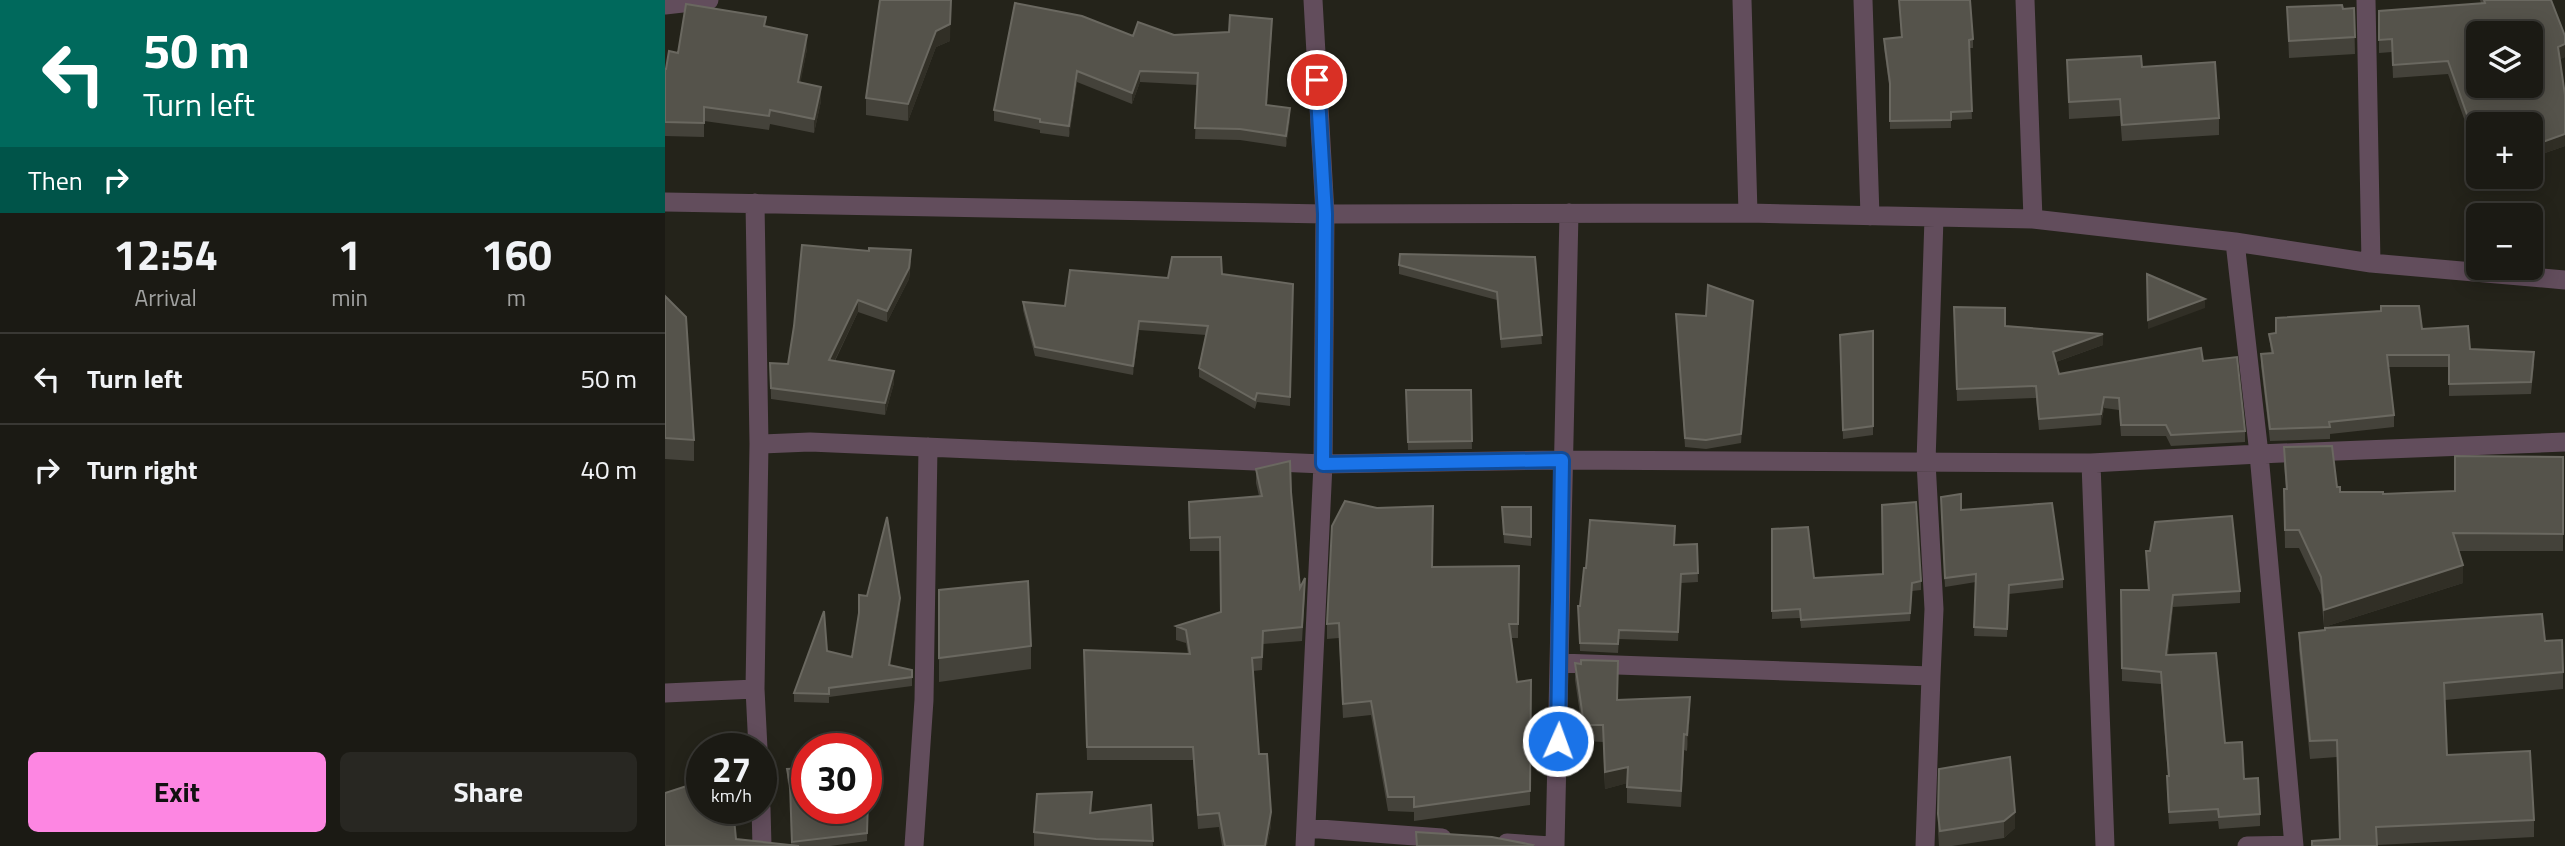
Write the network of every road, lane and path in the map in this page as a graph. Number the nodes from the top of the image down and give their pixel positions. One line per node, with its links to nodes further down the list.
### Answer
1 (709, 0): 7 (street)
2 (1313, 0): 12 (street)
3 (1742, 0): 11 (street)
4 (1863, 0): 13 (street)
5 (2025, 0): 15 (street)
6 (2366, 0): 17 (street)
7 (665, 5)
8 (665, 202): 9 (street)
9 (755, 203): 12 (street); 20 (street)
10 (1569, 213): 11 (street); 12 (street); 23 (street)
11 (1748, 213): 13 (street)
12 (1325, 214): 26 (street)
13 (1870, 216): 14 (street)
14 (1934, 218): 15 (street); 24 (street)
15 (2033, 219): 16 (street)
16 (2235, 242): 17 (street); 22 (street)
17 (2371, 263): 18 (street)
18 (2565, 280)
19 (2565, 442): 22 (street)
20 (758, 444): 21 (street); 29 (street)
21 (928, 447): 26 (street); 38 (street)
22 (2259, 454): 25 (street); 36 (street)
23 (1562, 460): 24 (street); 26 (street); 27 (street)
24 (1926, 462): 25 (street); 28 (street)
25 (2091, 463): 41 (street)
26 (1323, 464): 33 (street)
27 (1560, 663): 28 (street); 39 (street)
28 (1931, 676): 40 (street)
29 (755, 689): 30 (street); 31 (street)
30 (665, 693)
31 (757, 733)
32 (761, 824): 37 (street)
33 (1306, 837): 34 (street)
34 (1456, 839)
35 (1483, 841): 39 (street)
36 (2294, 845): 42 (street)
37 (762, 846)
38 (914, 846)
39 (1553, 846)
40 (1925, 846)
41 (2105, 846)
42 (2247, 846)

